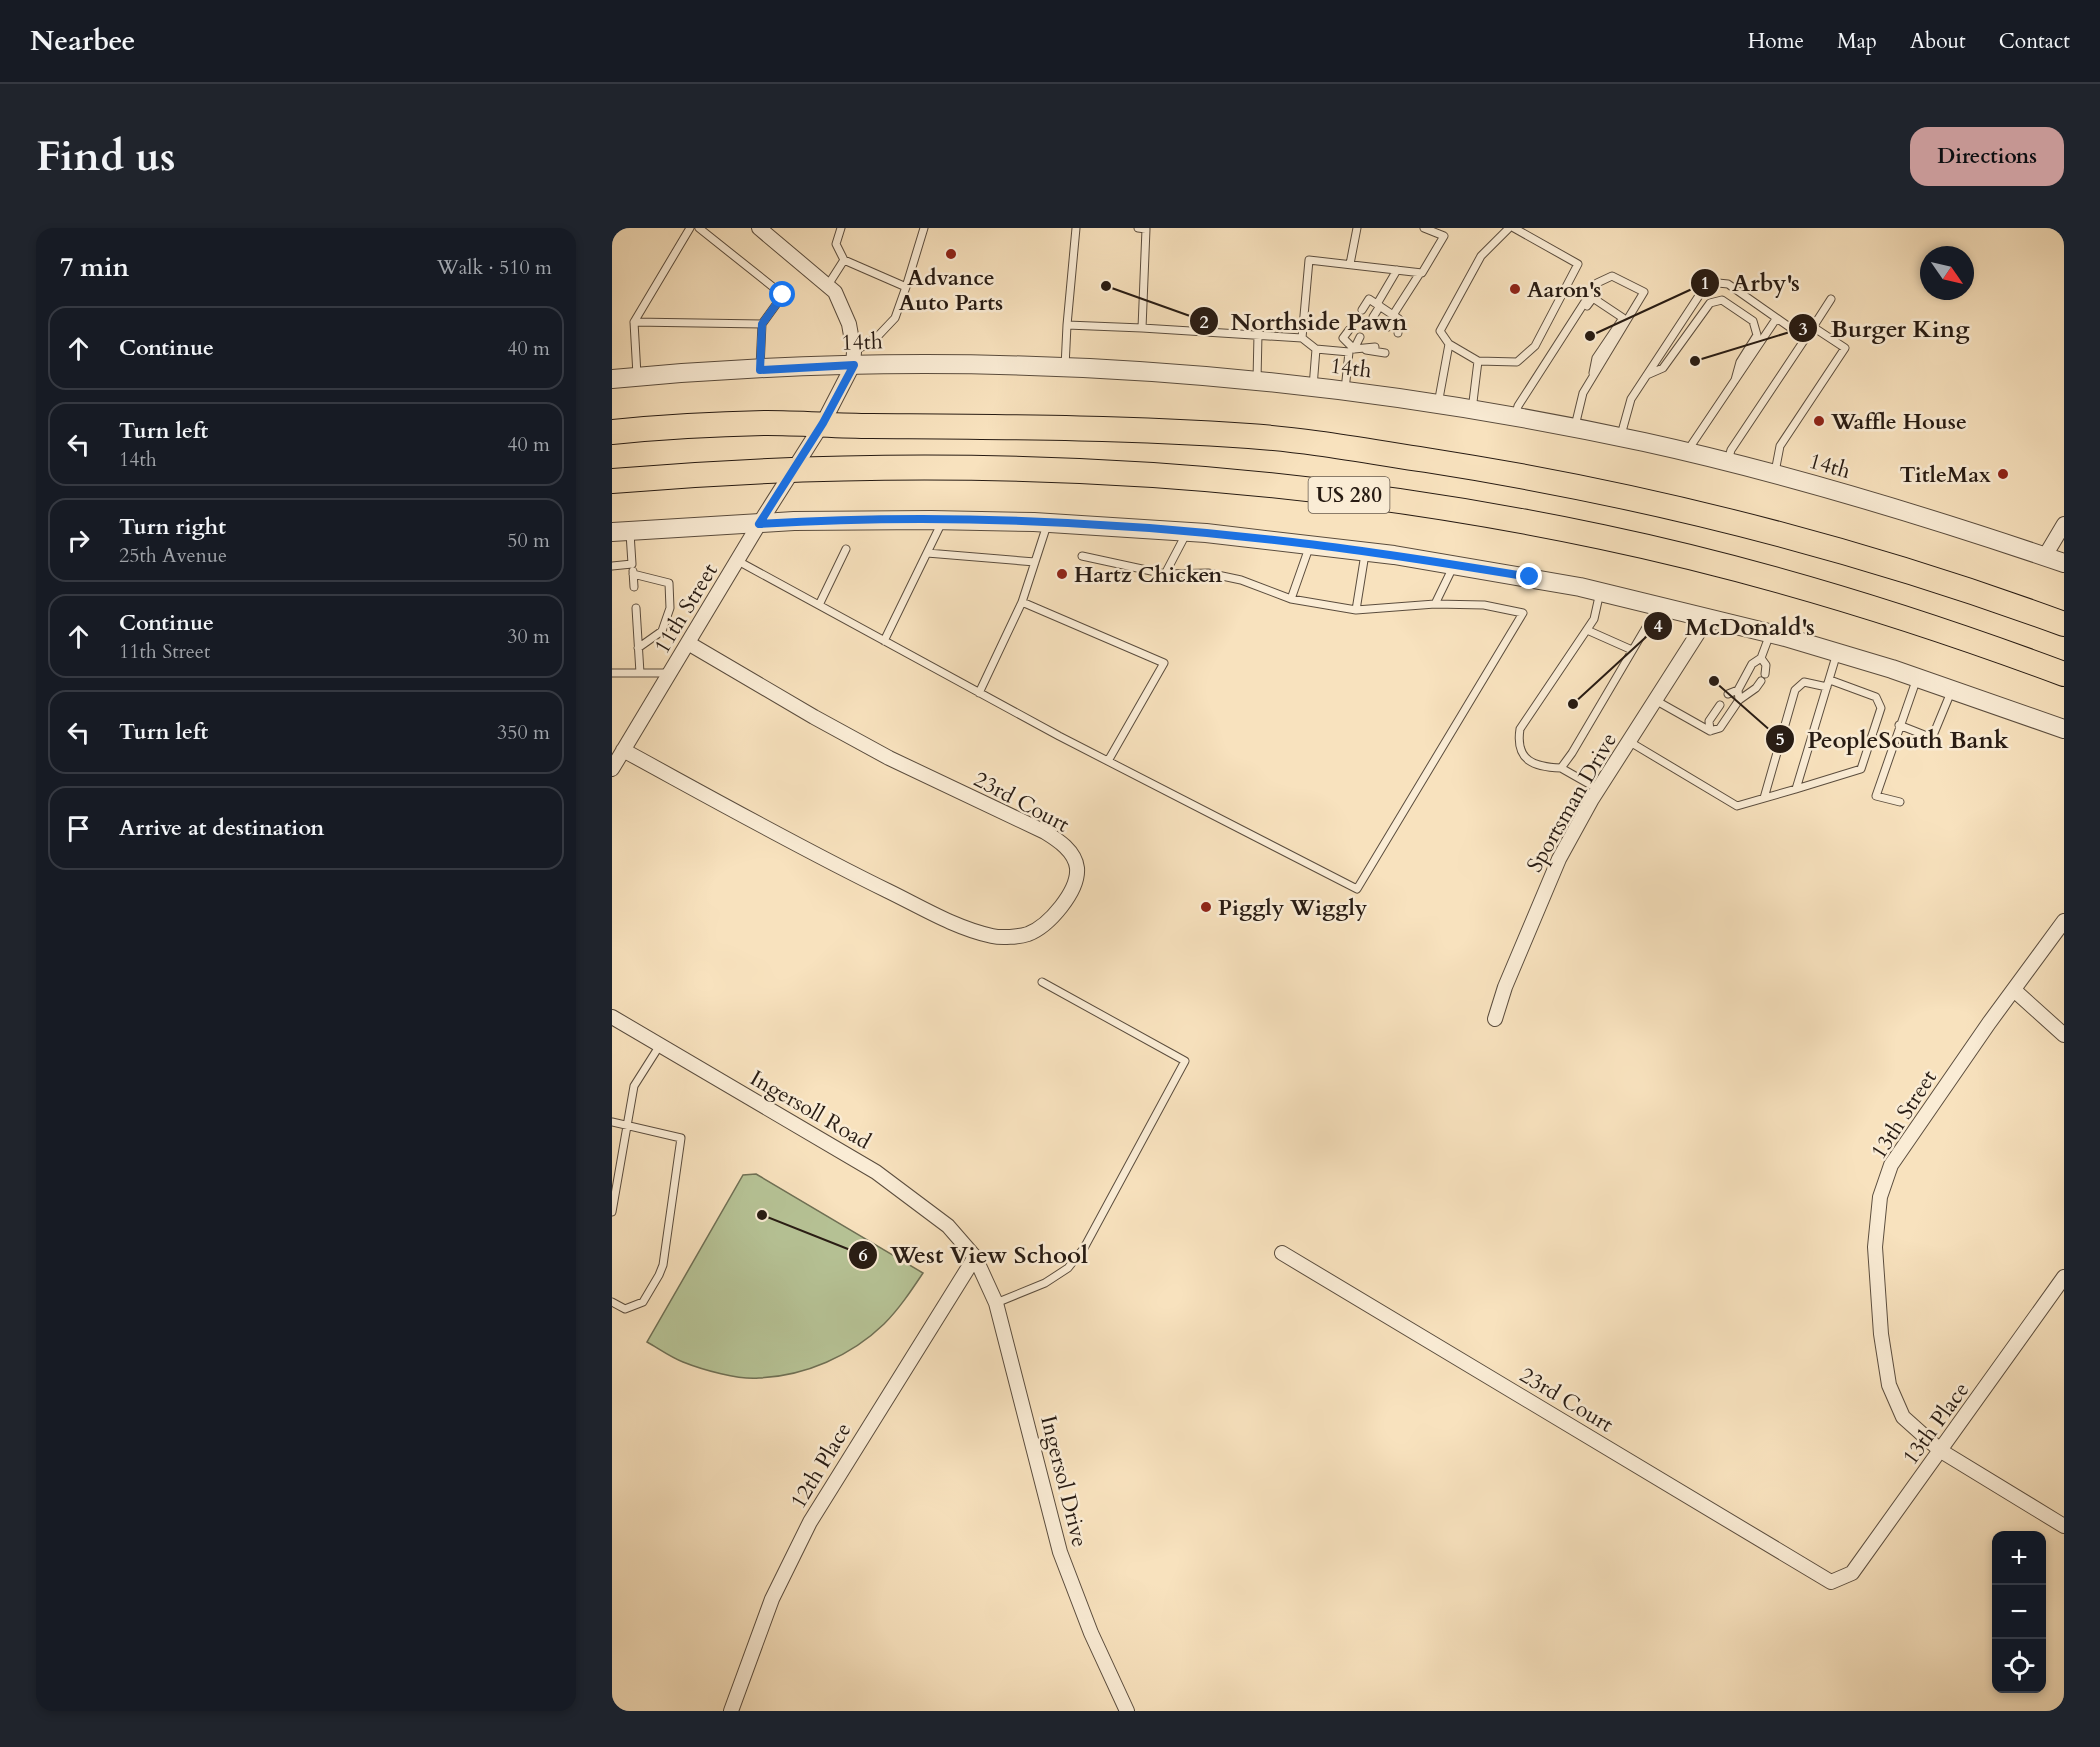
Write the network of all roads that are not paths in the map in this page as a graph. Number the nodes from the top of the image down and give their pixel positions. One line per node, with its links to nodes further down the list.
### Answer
1 (690, 228): 25 (lane)
2 (699, 228): 26 (lane)
3 (759, 228): 17 (street)
4 (841, 228): 13 (lane)
5 (924, 228): 18 (lane)
6 (1076, 228): 27 (lane)
7 (1138, 228): 30 (lane)
8 (1357, 228): 14 (lane)
9 (1425, 228): 12 (lane)
10 (1449, 228): 12 (lane)
11 (1511, 228): 37 (lane); 44 (lane)
12 (1444, 236): 16 (lane)
13 (844, 260): 17 (lane); 18 (lane)
14 (1350, 264): 15 (lane); 35 (lane)
15 (1397, 270): 16 (lane); 20 (lane)
16 (1420, 273): 22 (lane)
17 (828, 285): 43 (street)
18 (906, 287): 43 (lane)
19 (1831, 299): 29 (lane)
20 (1378, 305): 21 (lane); 22 (lane); 23 (lane)
21 (1362, 310)
22 (1394, 315): 28 (lane); 32 (lane)
23 (1373, 317)
24 (1776, 319): 36 (lane); 47 (lane); 51 (lane)
25 (634, 322): 26 (lane); 48 (lane)
26 (762, 324): 46 (lane)
27 (1067, 325): 30 (lane); 45 (lane)
28 (1388, 327)
29 (1813, 327): 36 (lane); 65 (lane)
30 (1142, 328): 33 (lane)
31 (1349, 330): 40 (lane)
32 (1398, 333)
33 (1258, 334): 35 (lane); 52 (lane)
34 (1360, 337): 40 (lane)
35 (1302, 338): 39 (lane)
36 (1805, 338): 63 (lane)
37 (1449, 344): 44 (lane); 55 (lane)
38 (1375, 347): 40 (lane)
39 (1316, 349): 40 (lane); 53 (lane)
40 (1352, 350): 41 (lane); 54 (lane)
41 (1384, 353)
42 (1551, 355): 49 (lane); 49 (lane); 57 (lane)
43 (854, 358): 45 (street, 14th); 46 (street, 14th); 58 (street, 11th Street)
44 (1478, 361): 56 (lane)
45 (1065, 367): 52 (street, 14th)
46 (760, 370): 48 (street, 14th)
47 (1647, 375): 51 (lane); 61 (lane)
48 (637, 377): 50 (street, 14th)
49 (1592, 378): 59 (lane)
50 (612, 379)
51 (1735, 380): 62 (lane)
52 (1257, 381): 53 (street, 14th)
53 (1313, 387): 54 (street, 14th)
54 (1345, 390): 55 (street, 14th)
55 (1438, 404): 56 (street, 14th)
56 (1472, 410): 57 (street, 14th)
57 (1515, 417): 59 (street, 14th)
58 (823, 423): 60 (highway, US 280); 64 (street, 11th Street); 97 (highway, US 280)
59 (1574, 428): 61 (street, 14th)
60 (612, 432)
61 (1620, 438): 62 (street, 14th)
62 (1686, 452): 63 (street, 14th)
63 (1727, 463): 65 (street, 14th)
64 (795, 470): 66 (highway, US 280); 69 (street, 11th Street); 110 (highway, US 280)
65 (1774, 475): 78 (street, 14th)
66 (612, 481)
67 (943, 520): 68 (street); 69 (street); 76 (lane)
68 (1048, 522): 72 (street); 80 (lane)
69 (759, 524): 71 (street); 79 (street, 11th Street)
70 (2064, 524): 78 (street)
71 (621, 531): 82 (lane)
72 (1188, 531): 73 (street); 86 (lane)
73 (1310, 544): 75 (street); 89 (lane)
74 (846, 549): 92 (lane)
75 (1366, 552): 83 (street); 95 (lane)
76 (927, 553): 80 (lane); 100 (lane)
77 (1082, 556): 86 (lane)
78 (2045, 556): 81 (street, 14th)
79 (738, 561): 92 (lane); 101 (street, 11th Street)
80 (1035, 562): 90 (lane)
81 (2064, 563)
82 (632, 564): 84 (lane); 85 (lane)
83 (1454, 565): 88 (street); 91 (lane)
84 (612, 566)
85 (633, 574): 87 (lane); 102 (lane)
86 (1165, 574): 89 (lane)
87 (634, 587)
88 (1600, 592): 93 (street); 98 (lane)
89 (1291, 599): 95 (lane)
90 (1022, 602): 116 (lane); 126 (lane)
91 (1436, 604): 95 (lane); 126 (lane)
92 (819, 605): 100 (lane)
93 (1658, 606): 96 (street); 103 (lane)
94 (636, 608): 102 (lane)
95 (1356, 610)
96 (1707, 619): 99 (street); 118 (street, Sportsman Drive)
97 (2064, 624)
98 (1587, 630): 103 (lane); 127 (lane)
99 (1770, 634): 104 (street); 105 (lane)
100 (884, 641): 116 (lane)
101 (688, 643): 108 (street, 11th Street); 125 (street, 23rd Court)
102 (638, 648): 107 (lane)
103 (1632, 650): 127 (lane)
104 (1837, 653): 111 (street); 113 (lane)
105 (1761, 658): 109 (lane); 114 (lane)
106 (612, 673): 107 (lane)
107 (640, 673): 108 (lane)
108 (671, 673): 125 (street, 11th Street)
109 (1765, 674)
110 (2064, 674)
111 (1917, 678): 115 (street); 121 (lane)
112 (1761, 681): 119 (lane)
113 (1828, 684): 130 (lane); 130 (lane); 131 (lane)
114 (1738, 690): 117 (lane); 119 (lane)
115 (1952, 690): 121 (lane); 122 (street)
116 (979, 693): 126 (lane)
117 (1728, 694)
118 (1655, 700): 123 (lane); 124 (street, Sportsman Drive)
119 (1739, 700): 123 (lane)
120 (1720, 705): 123 (lane)
121 (1899, 725): 132 (lane)
122 (2064, 729)
123 (1710, 731)
124 (1630, 742): 129 (street, Sportsman Drive); 131 (lane)
125 (623, 750): 128 (street, 11th Street)
126 (1108, 761)
127 (1561, 768): 129 (lane)
128 (612, 769)
129 (1598, 789): 137 (street, Sportsman Drive)
130 (1797, 789): 131 (lane)
131 (1764, 798)
132 (1900, 802)
133 (2064, 921): 135 (street, 13th Street)
134 (1042, 982): 147 (lane)
135 (2014, 990): 138 (street); 148 (street, 13th Street)
136 (612, 1017): 139 (street, Ingersoll Road)
137 (1495, 1019)
138 (2064, 1035)
139 (660, 1045): 141 (lane); 144 (street, Ingersoll Road)
140 (612, 1122): 141 (lane)
141 (628, 1125): 142 (lane); 146 (lane)
142 (612, 1212)
143 (1282, 1253): 150 (street, 23rd Court)
144 (975, 1257): 147 (street, Ingersol Drive); 151 (street, 12th Place)
145 (2064, 1277): 148 (street, 13th Place)
146 (612, 1302)
147 (996, 1303): 152 (street, Ingersol Drive)
148 (1941, 1451): 149 (street, 13th Street); 150 (street, 13th Place)
149 (2064, 1526)
150 (1831, 1582)
151 (731, 1711)
152 (1127, 1711)

